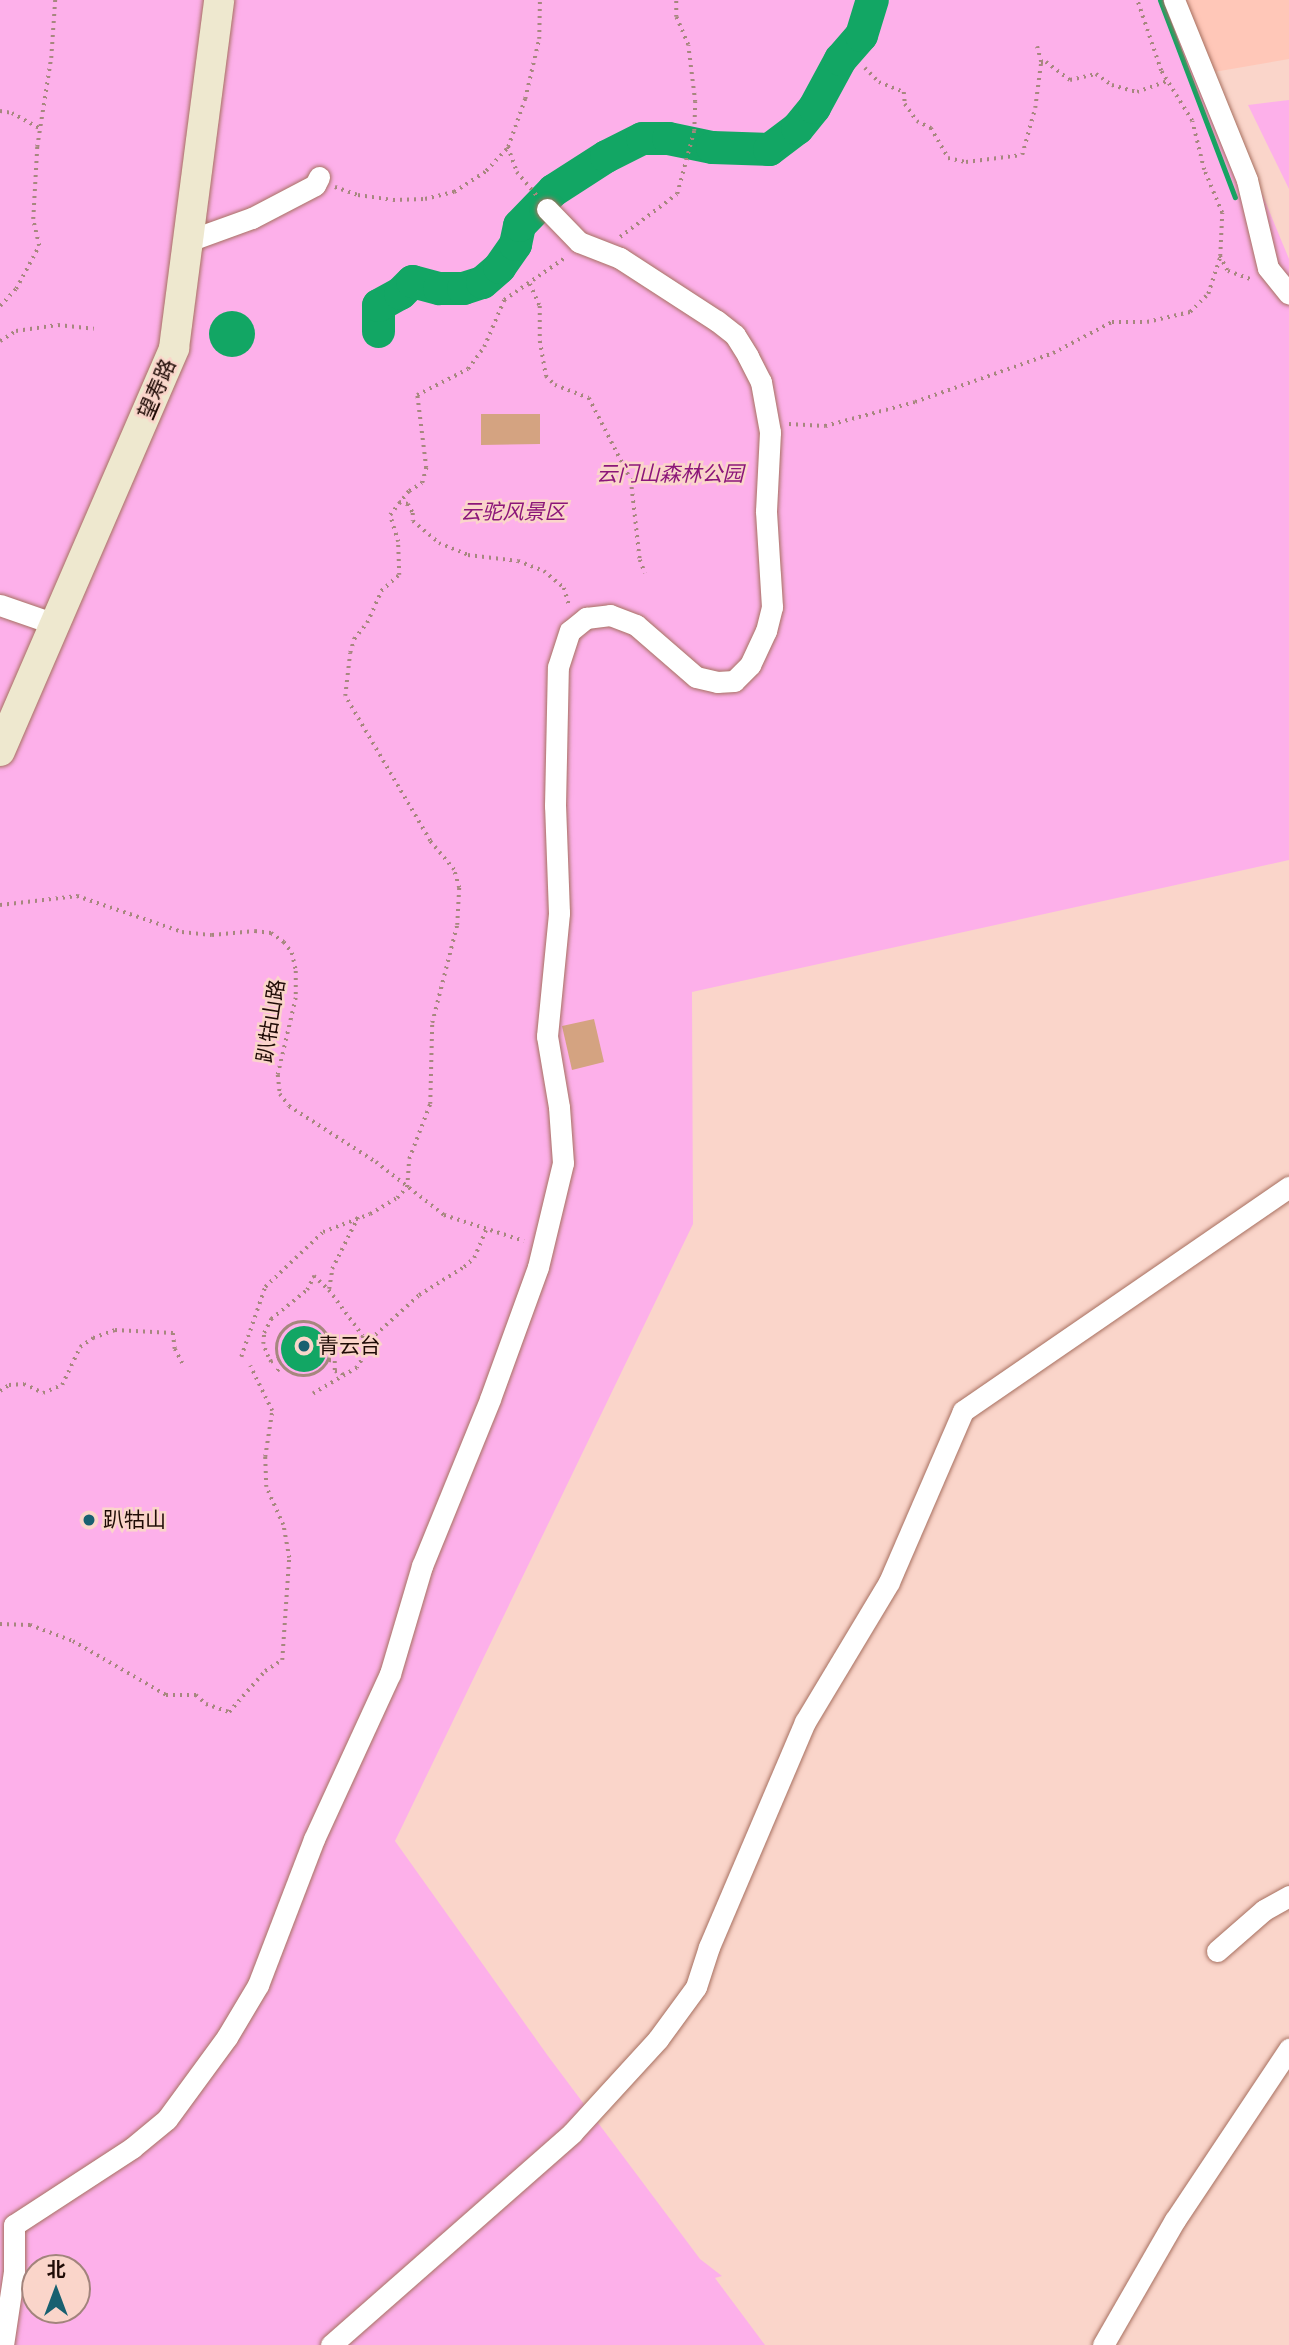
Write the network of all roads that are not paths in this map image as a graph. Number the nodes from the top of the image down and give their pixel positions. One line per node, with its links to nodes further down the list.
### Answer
1 (219, 0): 5 (street, 望寿路)
2 (1174, 0): 6 (street)
3 (319, 177): 5 (street)
4 (547, 209): 14 (street)
5 (188, 242): 8 (street, 望寿路)
6 (1283, 287)
7 (0, 605): 8 (street)
8 (55, 624): 9 (street, 望寿路)
9 (0, 751)
10 (1289, 1187): 15 (street)
11 (1289, 1896): 12 (street)
12 (1217, 1951)
13 (1289, 2049): 16 (street)
14 (3, 2345)
15 (331, 2345)
16 (1103, 2345)

